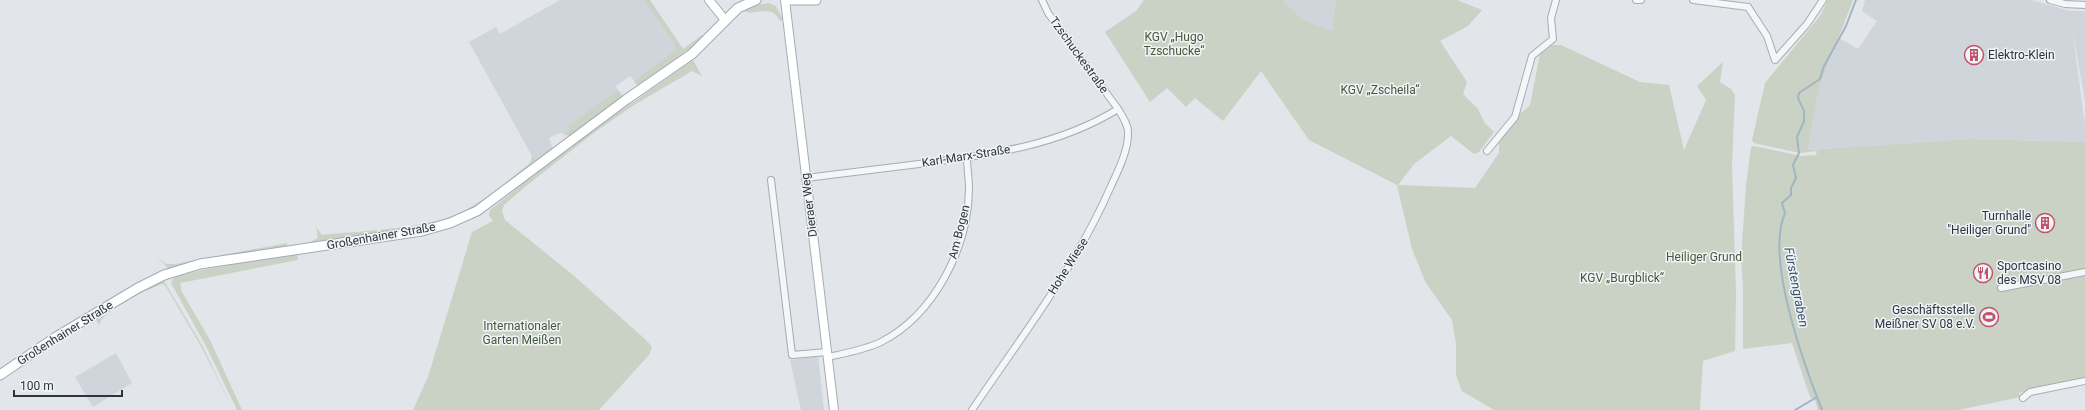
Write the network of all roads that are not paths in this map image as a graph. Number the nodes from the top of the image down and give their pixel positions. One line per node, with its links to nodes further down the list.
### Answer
1 (709, 0): 15 (main road)
2 (756, 0): 15 (main road, Großenhainer Straße)
3 (786, 0): 4 (main road); 19 (main road, Dieraer Weg)
4 (816, 0)
5 (1042, 0): 16 (street, Tzschuckestraße)
6 (1556, 0): 17 (street)
7 (1636, 0): 8 (street)
8 (1642, 0)
9 (1692, 0): 14 (street)
10 (1750, 0): 14 (street)
11 (1823, 0): 14 (street)
12 (2050, 0): 13 (street)
13 (2085, 5)
14 (1748, 7)
15 (725, 20): 24 (main road, Großenhainer Straße)
16 (1118, 109): 18 (street, Karl-Marx-Straße); 28 (street, Hohe Wiese)
17 (1487, 151)
18 (967, 158): 19 (street, Karl-Marx-Straße); 23 (street, Am Bogen)
19 (806, 178): 23 (main road, Dieraer Weg)
20 (771, 180): 23 (street, Am Bogen)
21 (2085, 272): 22 (street)
22 (2001, 288)
23 (828, 354): 27 (main road, Dieraer Weg)
24 (0, 375)
25 (2085, 381): 26 (street)
26 (2024, 398)
27 (834, 410)
28 (972, 410)

